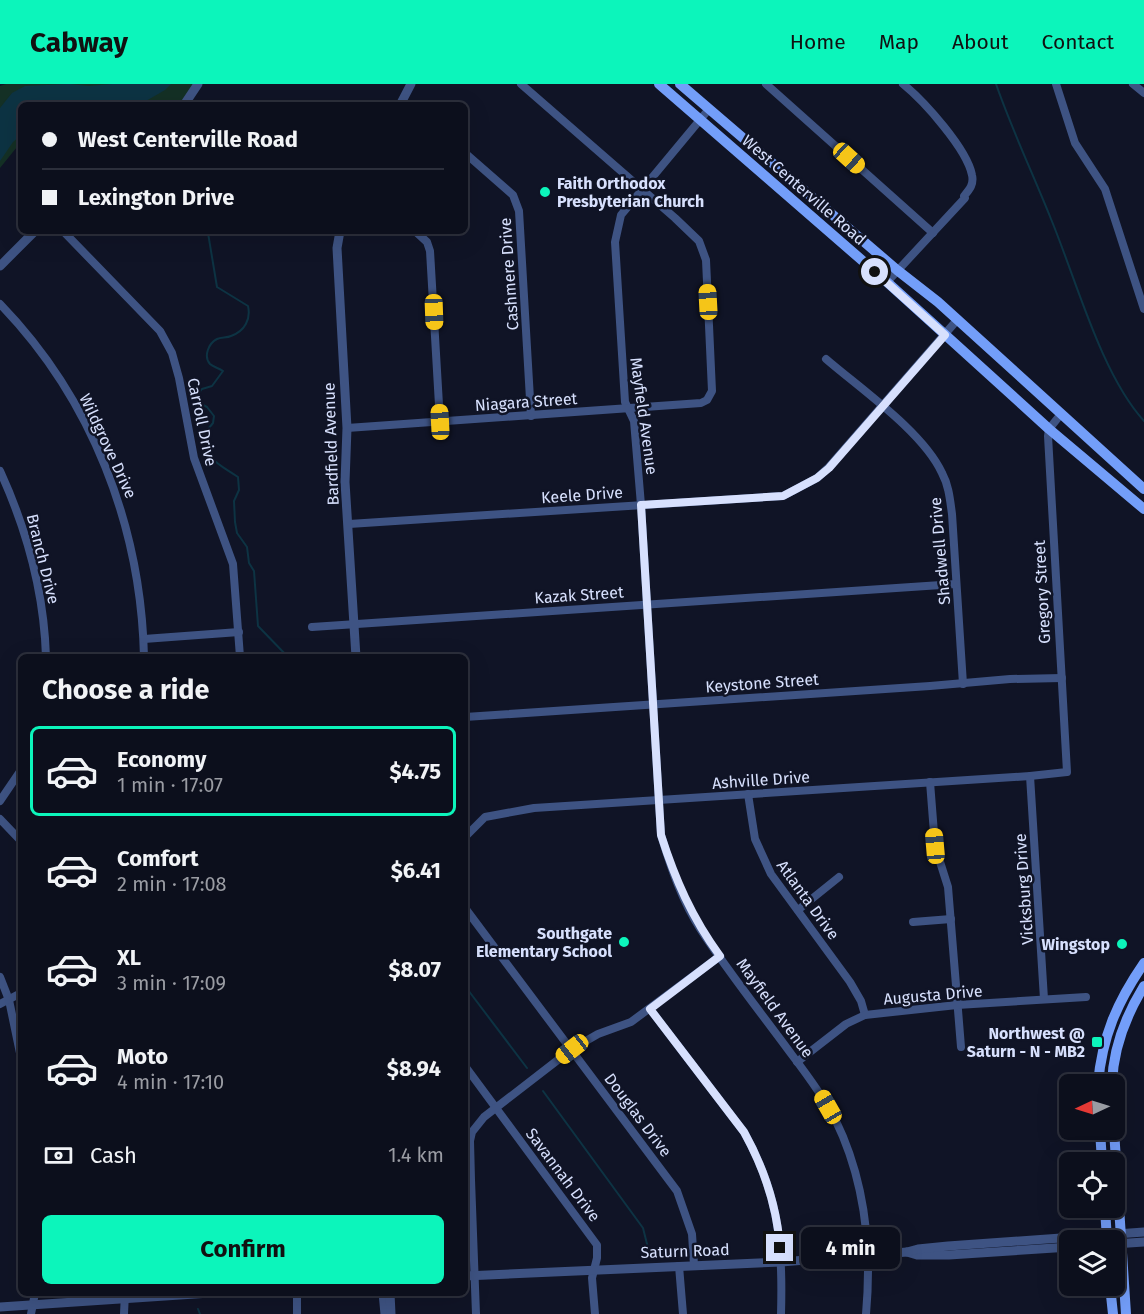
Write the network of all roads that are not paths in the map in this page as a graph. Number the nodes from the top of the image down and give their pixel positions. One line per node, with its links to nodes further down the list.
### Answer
1 (198, 84): 11 (street)
2 (411, 84): 12 (street)
3 (521, 84): 16 (street)
4 (659, 84): 14 (main road, West Centerville Road)
5 (680, 84): 13 (main road, West Centerville Road)
6 (766, 84): 17 (street)
7 (903, 84): 17 (street)
8 (1056, 84): 25 (street)
9 (1133, 84): 10 (street)
10 (1144, 93)
11 (186, 102)
12 (402, 102)
13 (709, 109): 14 (street, Mayfield Avenue); 23 (main road, West Centerville Road)
14 (700, 120): 16 (street, Mayfield Avenue); 24 (main road, West Centerville Road)
15 (468, 156): 34 (street, Cashmere Drive)
16 (642, 190): 32 (street, Mayfield Avenue); 32 (street, Niagara Street)
17 (933, 233): 23 (street)
18 (32, 234): 22 (street)
19 (66, 234): 49 (street, Carroll Drive)
20 (339, 234): 36 (street, Bardfield Avenue)
21 (418, 234): 35 (street)
22 (0, 266)
23 (897, 270): 24 (street); 28 (main road, West Centerville Road)
24 (887, 282): 29 (main road, West Centerville Road)
25 (1143, 300): 27 (street)
26 (0, 304): 50 (street, Wildgrove Drive)
27 (1144, 309)
28 (958, 319): 29 (street, Keele Drive); 33 (main road, West Centerville Road)
29 (945, 335): 31 (street, Keele Drive); 37 (main road, West Centerville Road)
30 (826, 359): 31 (street, Shadwell Drive)
31 (882, 407): 42 (street, Keele Drive); 45 (street, Shadwell Drive)
32 (627, 409): 34 (street, Niagara Street); 42 (street, Mayfield Avenue)
33 (1061, 414): 37 (street); 39 (main road, West Centerville Road)
34 (531, 416): 35 (street, Niagara Street)
35 (440, 422): 36 (street, Niagara Street)
36 (347, 428): 44 (street, Bardfield Avenue)
37 (1049, 429): 40 (main road, West Centerville Road); 55 (street, Gregory Street)
38 (0, 471): 51 (street, Branch Drive)
39 (1128, 476): 40 (main road); 41 (main road, West Centerville Road)
40 (1119, 487): 43 (main road, West Centerville Road)
41 (1144, 489)
42 (641, 505): 44 (street, Keele Drive); 46 (street, Mayfield Avenue)
43 (1144, 509)
44 (349, 524): 47 (street, Bardfield Avenue)
45 (956, 584): 46 (street, Kazak Street); 56 (street, Shadwell Drive)
46 (647, 604): 47 (street, Kazak Street); 57 (street, Mayfield Avenue)
47 (354, 624): 48 (street, Kazak Street); 54 (street, Bardfield Avenue)
48 (312, 627)
49 (239, 632): 50 (street); 53 (street, Carroll Drive)
50 (144, 639): 52 (street, Wildgrove Drive)
51 (46, 654)
52 (144, 654)
53 (240, 654)
54 (356, 654)
55 (1062, 678): 56 (street, Keystone Street); 59 (street, Gregory Street)
56 (963, 684): 57 (street, Keystone Street)
57 (653, 704): 58 (street, Keystone Street); 64 (street, Mayfield Avenue)
58 (468, 717)
59 (1067, 772): 61 (street, Ashville Drive)
60 (18, 774): 65 (street)
61 (1030, 776): 62 (street, Ashville Drive); 80 (street, Vicksburg Drive)
62 (930, 782): 63 (street, Ashville Drive); 72 (street)
63 (748, 794): 64 (street, Ashville Drive); 70 (street, Atlanta Drive)
64 (659, 800): 67 (street, Ashville Drive); 74 (street, Mayfield Avenue)
65 (0, 801)
66 (0, 819): 68 (street)
67 (468, 834)
68 (18, 838)
69 (839, 877): 70 (street)
70 (798, 909): 85 (street, Atlanta Drive)
71 (468, 912): 88 (street, Douglas Drive)
72 (951, 919): 73 (street); 83 (street)
73 (913, 922)
74 (720, 956): 84 (street); 89 (street, Mayfield Avenue)
75 (1144, 963): 91 (main road)
76 (0, 977): 81 (street)
77 (1144, 986): 92 (main road)
78 (18, 995): 81 (street)
79 (1086, 997): 80 (street, Augusta Drive)
80 (1044, 999): 83 (street, Augusta Drive)
81 (9, 1000): 82 (street); 86 (street)
82 (0, 1004)
83 (957, 1005): 85 (street, Augusta Drive); 87 (street)
84 (650, 1009): 88 (street); 104 (street)
85 (865, 1015): 89 (street, Augusta Drive)
86 (18, 1044)
87 (961, 1047)
88 (572, 1049): 93 (street); 105 (street, Douglas Drive)
89 (797, 1062): 103 (street, Mayfield Avenue)
90 (468, 1070): 93 (street, Savannah Drive)
91 (1099, 1074)
92 (1113, 1074)
93 (496, 1107): 107 (street, Savannah Drive); 108 (street)
94 (1114, 1140): 95 (main road)
95 (1119, 1230)
96 (1144, 1232): 97 (street, Saturn Road)
97 (1125, 1238)
98 (1059, 1240): 102 (street, Saturn Road)
99 (1125, 1240): 100 (street, Saturn Road)
100 (1144, 1242)
101 (1059, 1248): 102 (street, Saturn Road)
102 (907, 1252): 103 (street, Saturn Road)
103 (868, 1254): 104 (street, Saturn Road); 125 (street, Mayfield Avenue)
104 (781, 1262): 105 (street, Saturn Road); 124 (street)
105 (693, 1265): 106 (street, Saturn Road)
106 (680, 1266): 107 (street, Saturn Road); 123 (street)
107 (594, 1269): 108 (street, Saturn Road); 122 (street, Savannah Drive)
108 (470, 1276): 121 (street)
109 (125, 1296): 116 (street); 117 (street)
110 (297, 1296): 118 (street)
111 (383, 1296): 119 (street)
112 (390, 1296): 120 (street)
113 (1111, 1296): 126 (main road)
114 (1124, 1296): 127 (main road)
115 (0, 1307): 116 (street)
116 (32, 1309)
117 (124, 1314)
118 (297, 1314)
119 (385, 1314)
120 (391, 1314)
121 (476, 1314)
122 (595, 1314)
123 (683, 1314)
124 (781, 1314)
125 (866, 1314)
126 (1113, 1314)
127 (1126, 1314)

